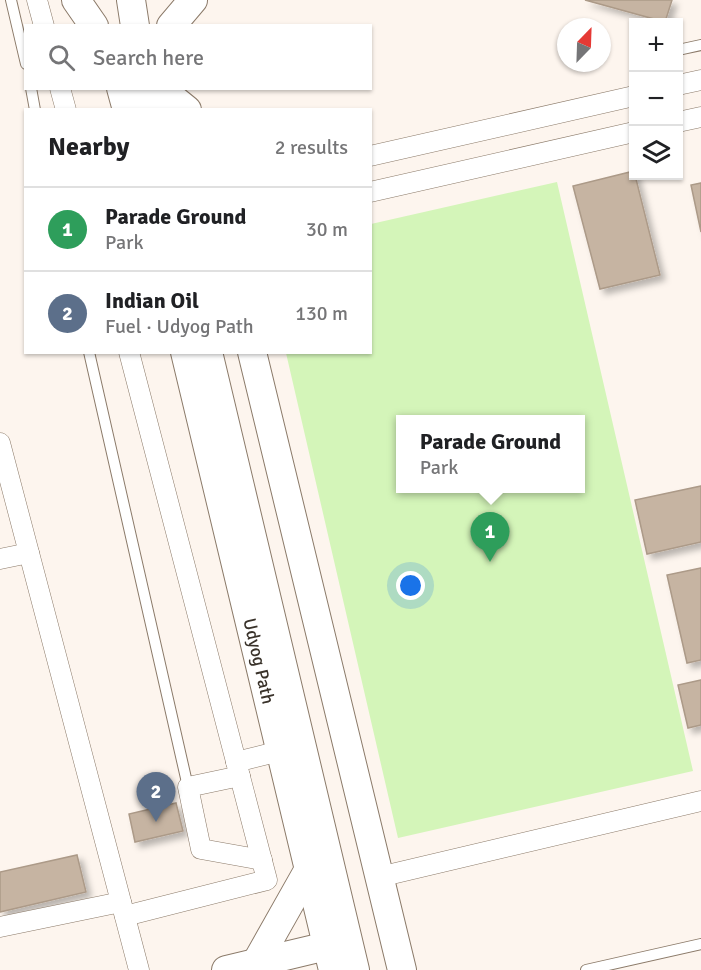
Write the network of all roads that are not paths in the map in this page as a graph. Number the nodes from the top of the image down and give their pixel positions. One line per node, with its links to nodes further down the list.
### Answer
1 (12, 0): 10 (lane)
2 (37, 0): 5 (street)
3 (131, 0): 6 (main road)
4 (193, 0): 7 (main road)
5 (43, 24)
6 (135, 24)
7 (173, 24)
8 (701, 45): 9 (lane)
9 (683, 49)
10 (24, 55)
11 (701, 80): 12 (street)
12 (683, 85)
13 (31, 90): 19 (lane)
14 (61, 90): 20 (street)
15 (122, 90): 21 (main road)
16 (146, 90): 22 (main road)
17 (162, 90): 23 (main road)
18 (629, 97): 27 (street)
19 (35, 108)
20 (65, 108)
21 (126, 108)
22 (150, 108)
23 (185, 108)
24 (701, 117): 25 (street)
25 (683, 121)
26 (629, 133): 28 (street)
27 (372, 156)
28 (372, 192)
29 (89, 354): 39 (lane)
30 (130, 354): 38 (street)
31 (185, 354): 37 (main road, Udyog Path)
32 (208, 354): 51 (main road, Udyog Path)
33 (252, 354): 43 (main road)
34 (0, 443): 35 (street)
35 (29, 553): 36 (street); 44 (street)
36 (0, 559)
37 (280, 751): 38 (street); 42 (main road, Udyog Path)
38 (238, 769): 39 (street); 41 (street)
39 (188, 787): 41 (street)
40 (701, 801): 43 (street)
41 (262, 860): 44 (street)
42 (309, 869): 47 (main road, Udyog Path); 48 (main road)
43 (379, 877): 52 (main road)
44 (123, 909): 45 (street); 49 (street)
45 (0, 927)
46 (701, 945): 53 (lane)
47 (330, 958): 48 (main road)
48 (256, 963): 50 (main road)
49 (139, 970)
50 (226, 970)
51 (355, 970)
52 (402, 970)
53 (585, 970)

